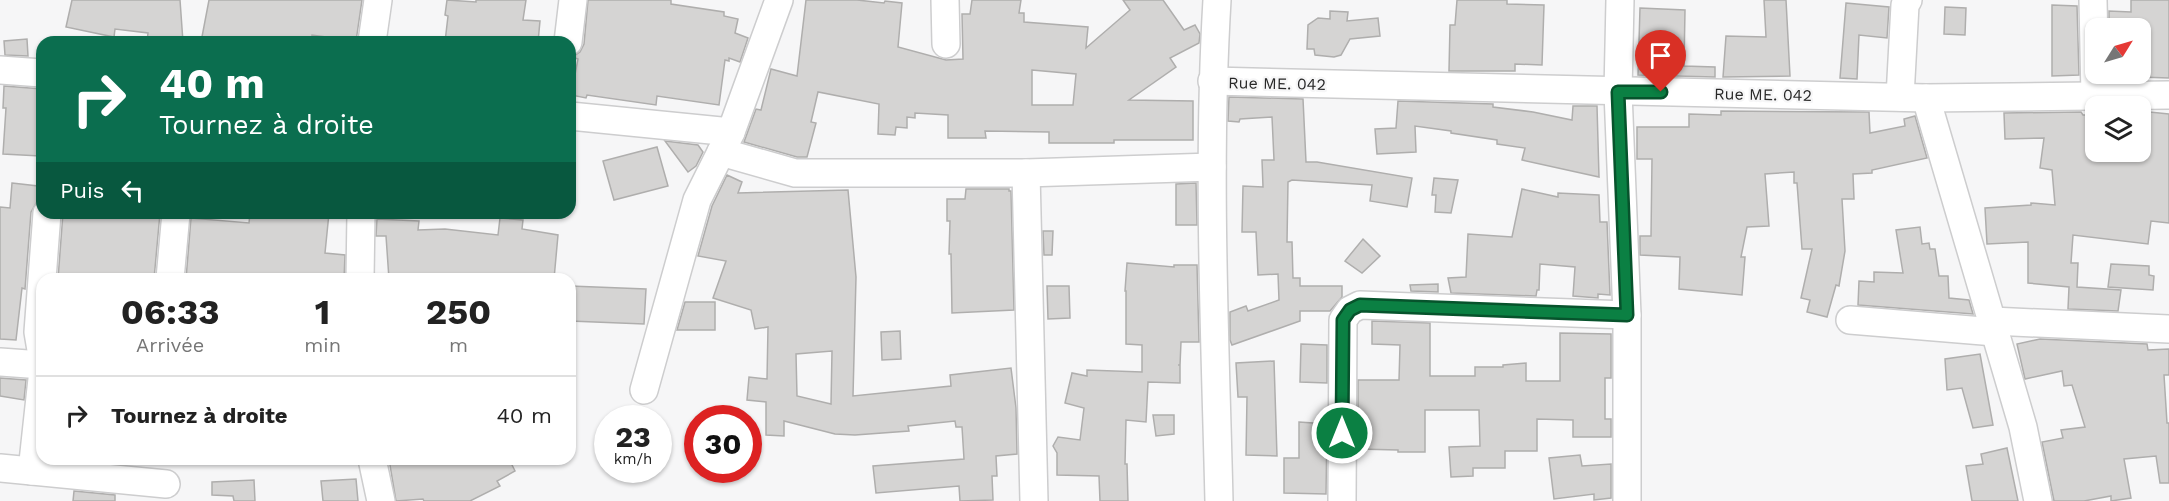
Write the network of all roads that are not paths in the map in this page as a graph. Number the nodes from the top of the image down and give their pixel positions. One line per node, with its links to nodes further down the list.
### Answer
1 (378, 0): 9 (street)
2 (573, 0): 10 (street)
3 (779, 0): 21 (street)
4 (945, 0): 11 (street)
5 (1217, 0): 14 (street)
6 (1620, 0): 15 (street)
7 (1908, 0): 19 (street)
8 (2093, 0): 18 (street)
9 (373, 36)
10 (569, 36)
11 (946, 45)
12 (0, 70): 13 (street)
13 (36, 73)
14 (1212, 81): 15 (street, Rue ME. 042); 22 (street)
15 (1618, 92): 19 (street, Rue ME. 042); 30 (street)
16 (2169, 95): 18 (street, Rue ME. 042)
17 (2085, 96): 19 (street, Rue ME. 042)
18 (2095, 96)
19 (1913, 97): 32 (street)
20 (576, 117): 21 (street)
21 (726, 142): 23 (street); 36 (street)
22 (1212, 167): 23 (street); 44 (street)
23 (1026, 173): 43 (street)
24 (47, 219): 27 (street)
25 (175, 219): 28 (street)
26 (361, 219): 29 (street)
27 (42, 273)
28 (171, 273)
29 (360, 273)
30 (1627, 315): 45 (street); 46 (street)
31 (1850, 320): 32 (street)
32 (1994, 326): 33 (street); 47 (street)
33 (2169, 329)
34 (0, 362): 35 (street)
35 (36, 365)
36 (644, 390)
37 (36, 434): 40 (street)
38 (373, 465): 42 (street)
39 (0, 468): 40 (street)
40 (32, 471): 41 (street)
41 (166, 484)
42 (381, 501)
43 (1034, 501)
44 (1219, 501)
45 (1342, 501)
46 (1627, 501)
47 (2038, 501)

